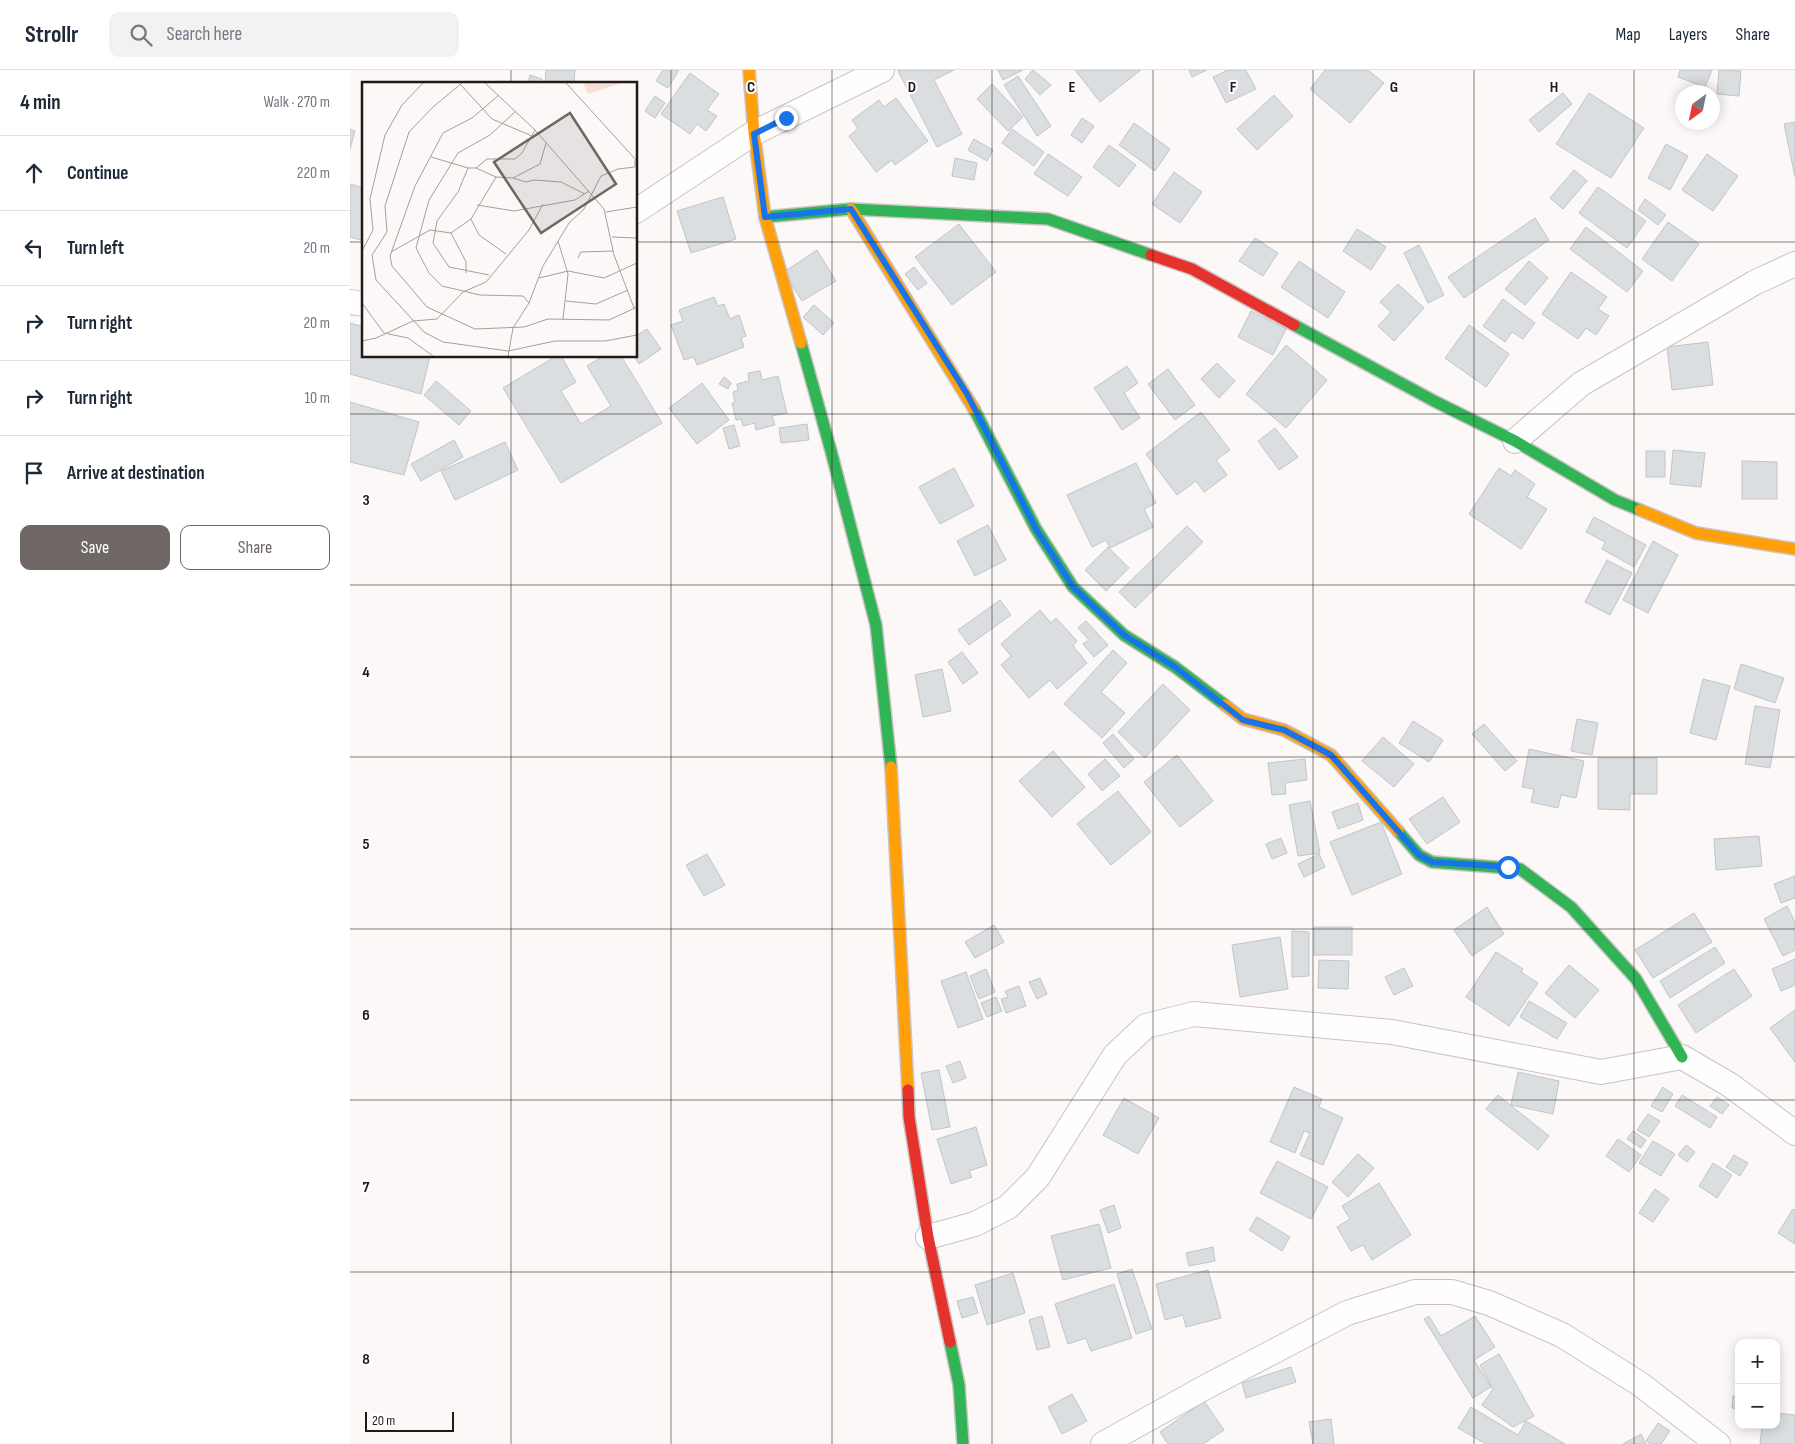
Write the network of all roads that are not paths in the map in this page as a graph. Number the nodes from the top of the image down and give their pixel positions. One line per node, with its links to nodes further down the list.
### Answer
1 (749, 70): 3 (street)
2 (882, 70): 3 (street)
3 (754, 134): 5 (street); 6 (street)
4 (851, 209): 6 (street); 8 (street); 10 (street)
5 (638, 210)
6 (765, 217): 12 (street)
7 (1795, 264): 8 (street)
8 (1515, 441): 9 (street)
9 (1795, 549)
10 (1682, 1057): 11 (street); 12 (street)
11 (1795, 1133)
12 (928, 1237): 13 (street)
13 (963, 1444)
14 (1103, 1444): 15 (street)
15 (1718, 1444)

